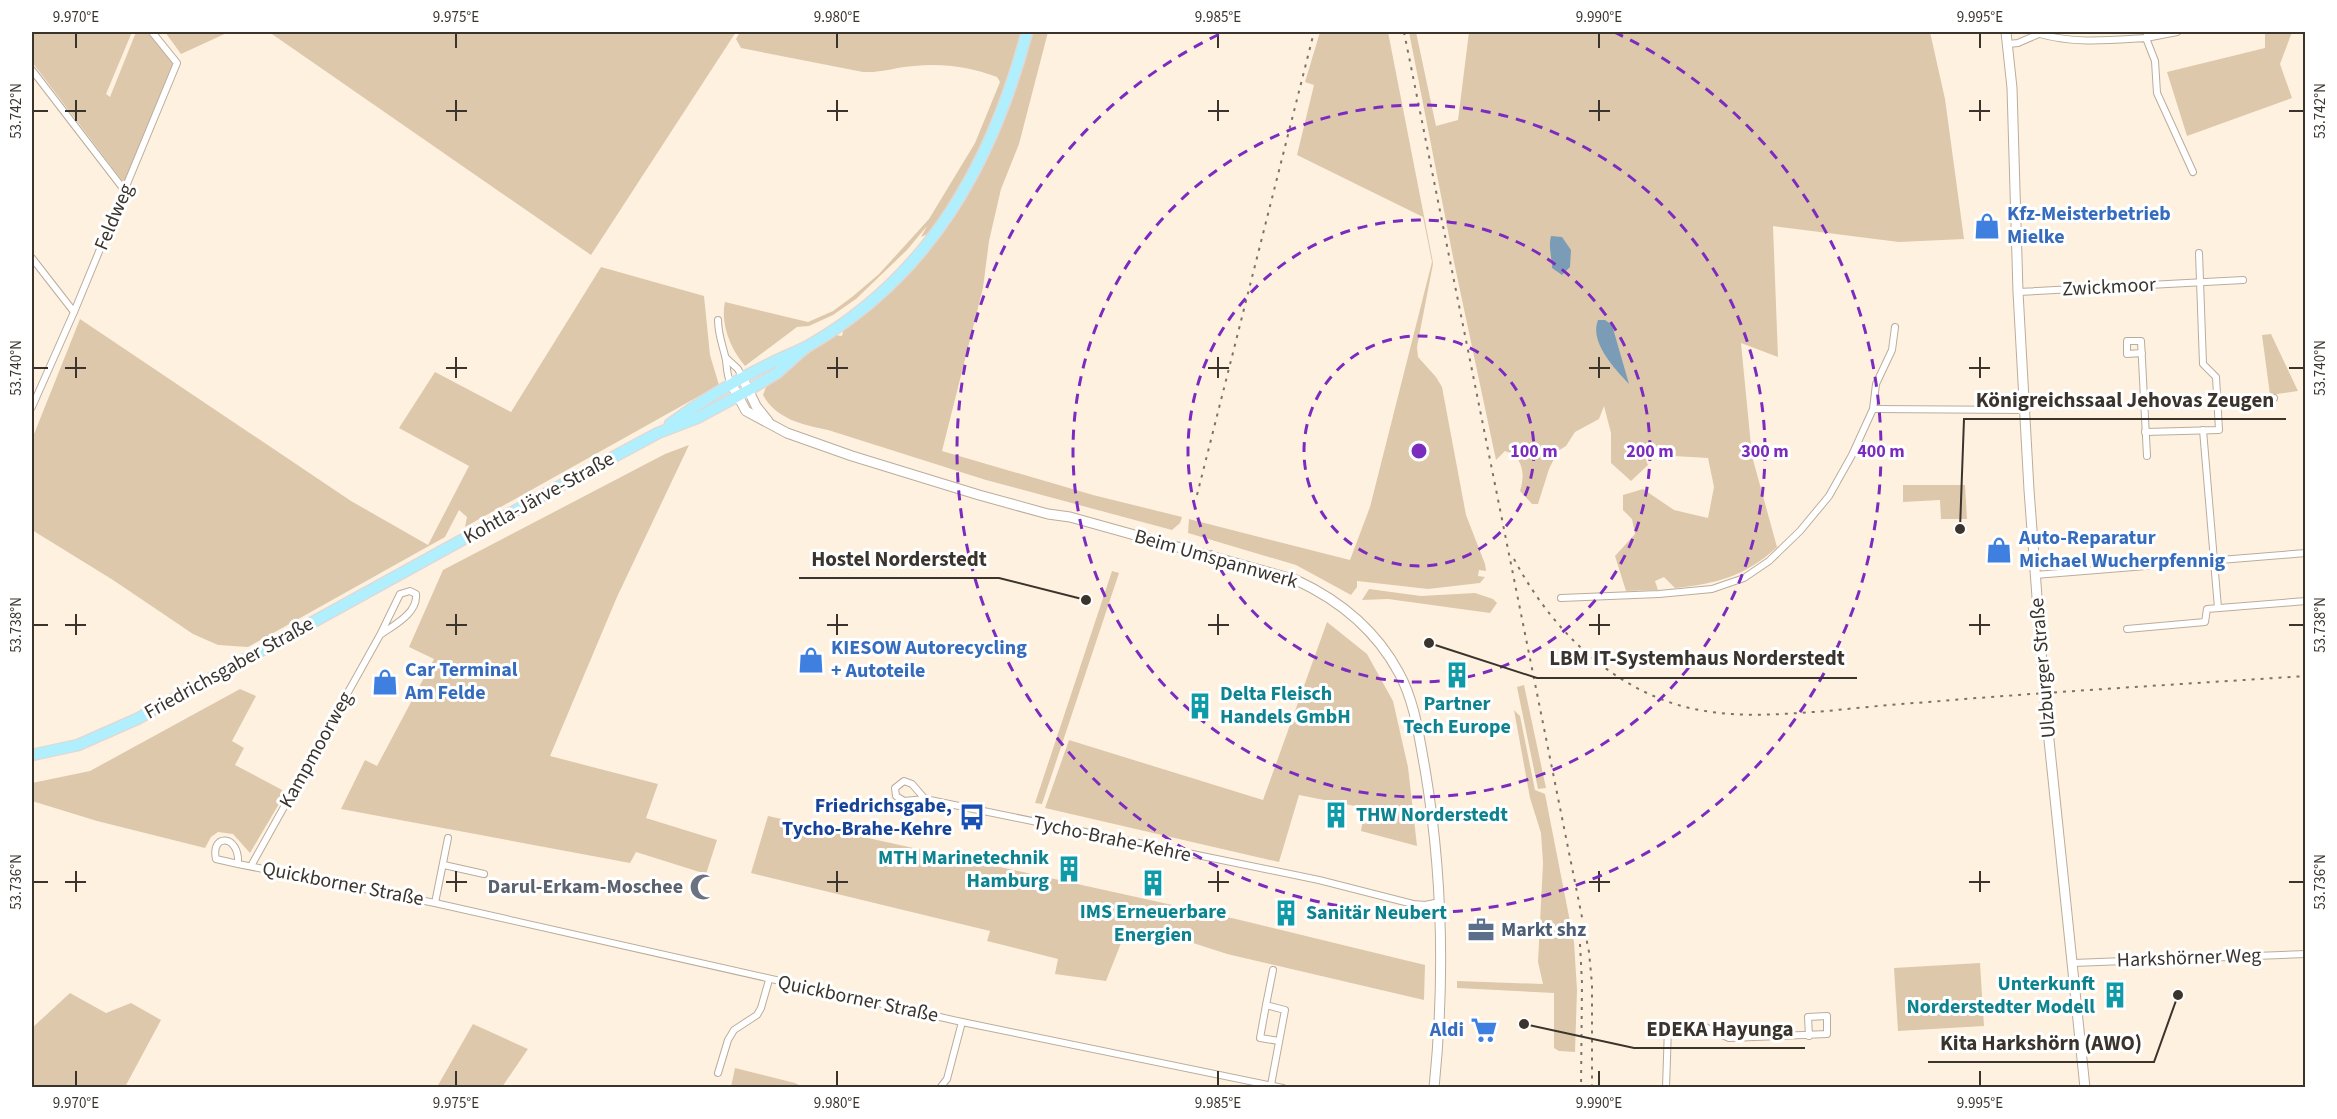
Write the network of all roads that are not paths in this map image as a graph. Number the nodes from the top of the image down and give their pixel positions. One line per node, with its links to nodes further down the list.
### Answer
1 (152, 32): 10 (street, Feldweg)
2 (1027, 32): 19 (main road, Kohtla-Järve-Straße)
3 (2006, 32): 7 (street, Ulzburger Straße)
4 (2178, 32): 6 (street)
5 (2041, 33): 6 (street); 7 (street)
6 (2147, 35): 9 (street)
7 (2008, 44): 15 (street, Ulzburger Straße)
8 (32, 70): 10 (street)
9 (2193, 172)
10 (125, 191): 16 (street, Feldweg)
11 (2199, 253): 14 (street)
12 (32, 258): 16 (street)
13 (2243, 280): 14 (street, Zwickmoor)
14 (2200, 282): 15 (street, Zwickmoor); 27 (street)
15 (2019, 291): 30 (street, Ulzburger Straße)
16 (74, 312): 28 (street, Feldweg)
17 (718, 320): 21 (street, Beim Umspannwerk)
18 (1895, 327): 29 (street)
19 (806, 347): 22 (main road, Kohtla-Järve-Straße); 24 (main road, Kohtla-Järve-Straße)
20 (2142, 353): 33 (street)
21 (725, 358): 22 (street, Beim Umspannwerk); 23 (street, Beim Umspannwerk)
22 (743, 379): 23 (main road, Kohtla-Järve-Straße); 24 (street, Beim Umspannwerk)
23 (732, 385): 25 (street, Beim Umspannwerk); 34 (main road, Kohtla-Järve-Straße)
24 (749, 390): 25 (main road, Kohtla-Järve-Straße); 31 (street, Beim Umspannwerk)
25 (736, 396): 31 (street, Beim Umspannwerk); 34 (main road, Kohtla-Järve-Straße)
26 (2274, 398): 27 (street)
27 (2218, 403): 32 (street)
28 (32, 407)
29 (1873, 409): 30 (street); 40 (street)
30 (2025, 411): 39 (street, Ulzburger Straße)
31 (772, 425): 52 (street, Beim Umspannwerk)
32 (2203, 430): 33 (street); 37 (street)
33 (2145, 432): 35 (street)
34 (658, 434): 38 (main road, Kohtla-Järve-Straße)
35 (2147, 456)
36 (2306, 553): 37 (street)
37 (2214, 561): 39 (street); 42 (street)
38 (420, 562): 45 (main road, Friedrichsgaber Straße)
39 (2035, 574): 55 (street, Ulzburger Straße, bridge)
40 (1561, 598)
41 (2306, 601): 42 (street)
42 (2218, 608): 43 (street)
43 (2127, 629)
44 (381, 634): 44 (street, Kampmoorweg); 50 (street, Kampmoorweg)
45 (32, 755)
46 (925, 799): 46 (street, Tycho-Brahe-Kehre); 52 (street, Tycho-Brahe-Kehre)
47 (448, 838): 49 (street, Quickborner Straße)
48 (238, 864): 48 (street); 50 (street)
49 (444, 865): 51 (street); 53 (street, Quickborner Straße)
50 (251, 866): 53 (street, Quickborner Straße)
51 (484, 874)
52 (1440, 902): 66 (street, Beim Umspannwerk)
53 (435, 903): 57 (street, Quickborner Straße)
54 (2306, 954): 55 (street, Harkshörner Weg)
55 (2073, 963): 68 (street, Ulzburger Straße)
56 (1273, 970): 58 (street)
57 (769, 980): 59 (street, Quickborner Straße); 62 (street)
58 (1266, 1005): 61 (street); 61 (street)
59 (962, 1022): 63 (street, Quickborner Straße); 64 (street)
60 (1809, 1036): 67 (street)
61 (1279, 1041): 63 (street)
62 (718, 1073)
63 (1271, 1085): 65 (street, Quickborner Straße)
64 (940, 1088)
65 (1283, 1088)
66 (1434, 1088)
67 (1666, 1088)
68 (2085, 1088)

